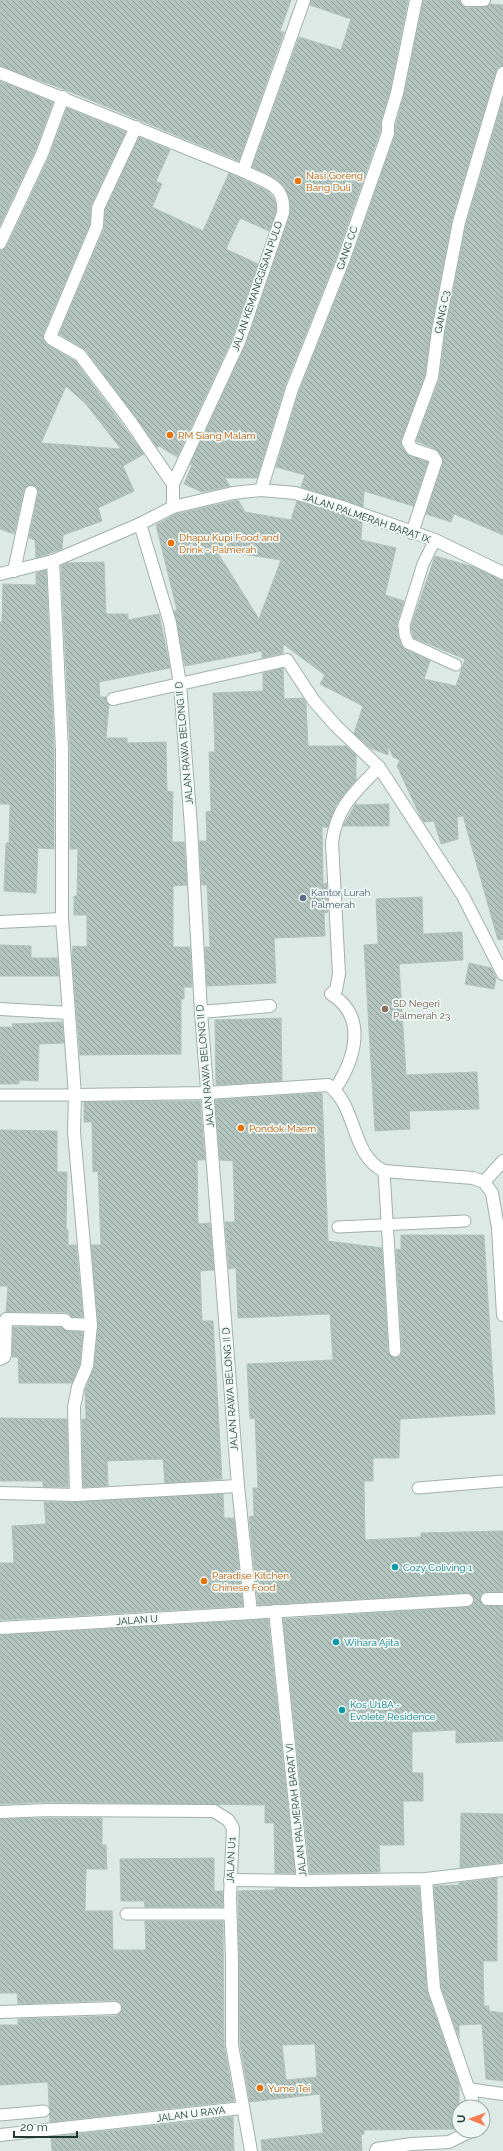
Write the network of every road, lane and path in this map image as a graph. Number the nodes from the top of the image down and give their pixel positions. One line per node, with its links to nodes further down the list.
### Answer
1 (304, 0): 9 (street)
2 (416, 0): 12 (street, GANG CC)
3 (467, 0): 4 (street)
4 (484, 0)
5 (0, 73): 7 (street, JALAN KEMANGGISAN PULO)
6 (503, 73): 16 (street, GANG C3)
7 (62, 97): 8 (street, JALAN KEMANGGISAN PULO); 10 (street)
8 (136, 127): 9 (street, JALAN KEMANGGISAN PULO); 11 (street)
9 (244, 170): 11 (street, JALAN KEMANGGISAN PULO)
10 (0, 243)
11 (173, 484): 14 (street, JALAN KEMANGGISAN PULO)
12 (260, 490): 14 (street, JALAN PALMERAH BARAT IX); 16 (street, JALAN PALMERAH BARAT IX)
13 (31, 492): 19 (street)
14 (173, 506): 15 (street, JALAN PALMERAH BARAT IX)
15 (140, 524): 18 (street, JALAN PALMERAH BARAT IX); 23 (street, JALAN RAWA BELONG II D)
16 (412, 533): 17 (street, JALAN PALMERAH BARAT IX)
17 (435, 540): 20 (street, JALAN PALMERAH BARAT IX); 22 (lane)
18 (53, 561): 19 (street, JALAN PALMERAH BARAT IX); 26 (street)
19 (14, 571): 21 (street, JALAN PALMERAH BARAT IX)
20 (503, 573)
21 (0, 574)
22 (456, 665)
23 (180, 684): 24 (street); 25 (street); 31 (street, JALAN RAWA BELONG II D)
24 (113, 699)
25 (379, 767): 28 (street); 33 (street)
26 (62, 919): 27 (street); 32 (street)
27 (0, 922)
28 (503, 974)
29 (270, 1006): 31 (street)
30 (0, 1009): 32 (street)
31 (201, 1012): 34 (street, JALAN RAWA BELONG II D)
32 (69, 1013): 36 (street)
33 (335, 1090): 34 (street); 38 (street)
34 (208, 1093): 36 (street); 48 (street, JALAN RAWA BELONG II D)
35 (0, 1095): 36 (lane)
36 (75, 1095): 44 (street)
37 (503, 1161): 39 (street)
38 (384, 1171): 39 (street); 41 (lane)
39 (484, 1182): 43 (street)
40 (465, 1220): 41 (lane)
41 (388, 1223): 42 (lane); 45 (lane)
42 (338, 1227)
43 (503, 1315)
44 (90, 1325): 46 (street); 51 (street)
45 (395, 1351)
46 (2, 1356)
47 (503, 1481): 49 (lane)
48 (238, 1486): 51 (street); 56 (street, JALAN RAWA BELONG II D)
49 (418, 1488)
50 (0, 1493): 51 (street)
51 (76, 1495)
52 (487, 1599): 53 (street)
53 (503, 1599)
54 (467, 1600): 55 (street, JALAN U)
55 (275, 1612): 56 (street, JALAN U); 62 (street, JALAN PALMERAH BARAT VI)
56 (251, 1613): 57 (street, JALAN U)
57 (0, 1628)
58 (0, 1812): 61 (street, JALAN U1)
59 (503, 1870): 60 (street, JALAN PALMERAH BARAT VI)
60 (426, 1879): 62 (street, JALAN PALMERAH BARAT VI); 67 (street)
61 (230, 1880): 62 (street); 64 (street, JALAN U1)
62 (303, 1881)
63 (126, 1914): 64 (lane)
64 (230, 1914): 70 (street, JALAN U1)
65 (115, 2008): 66 (street)
66 (0, 2012)
67 (468, 2089): 68 (street); 69 (street)
68 (503, 2094)
69 (472, 2099)
70 (242, 2108): 73 (street, JALAN U RAYA); 75 (street)
71 (44, 2111): 72 (lane)
72 (0, 2115)
73 (0, 2135)
74 (456, 2139): 76 (street)
75 (251, 2151)
76 (376, 2151)

